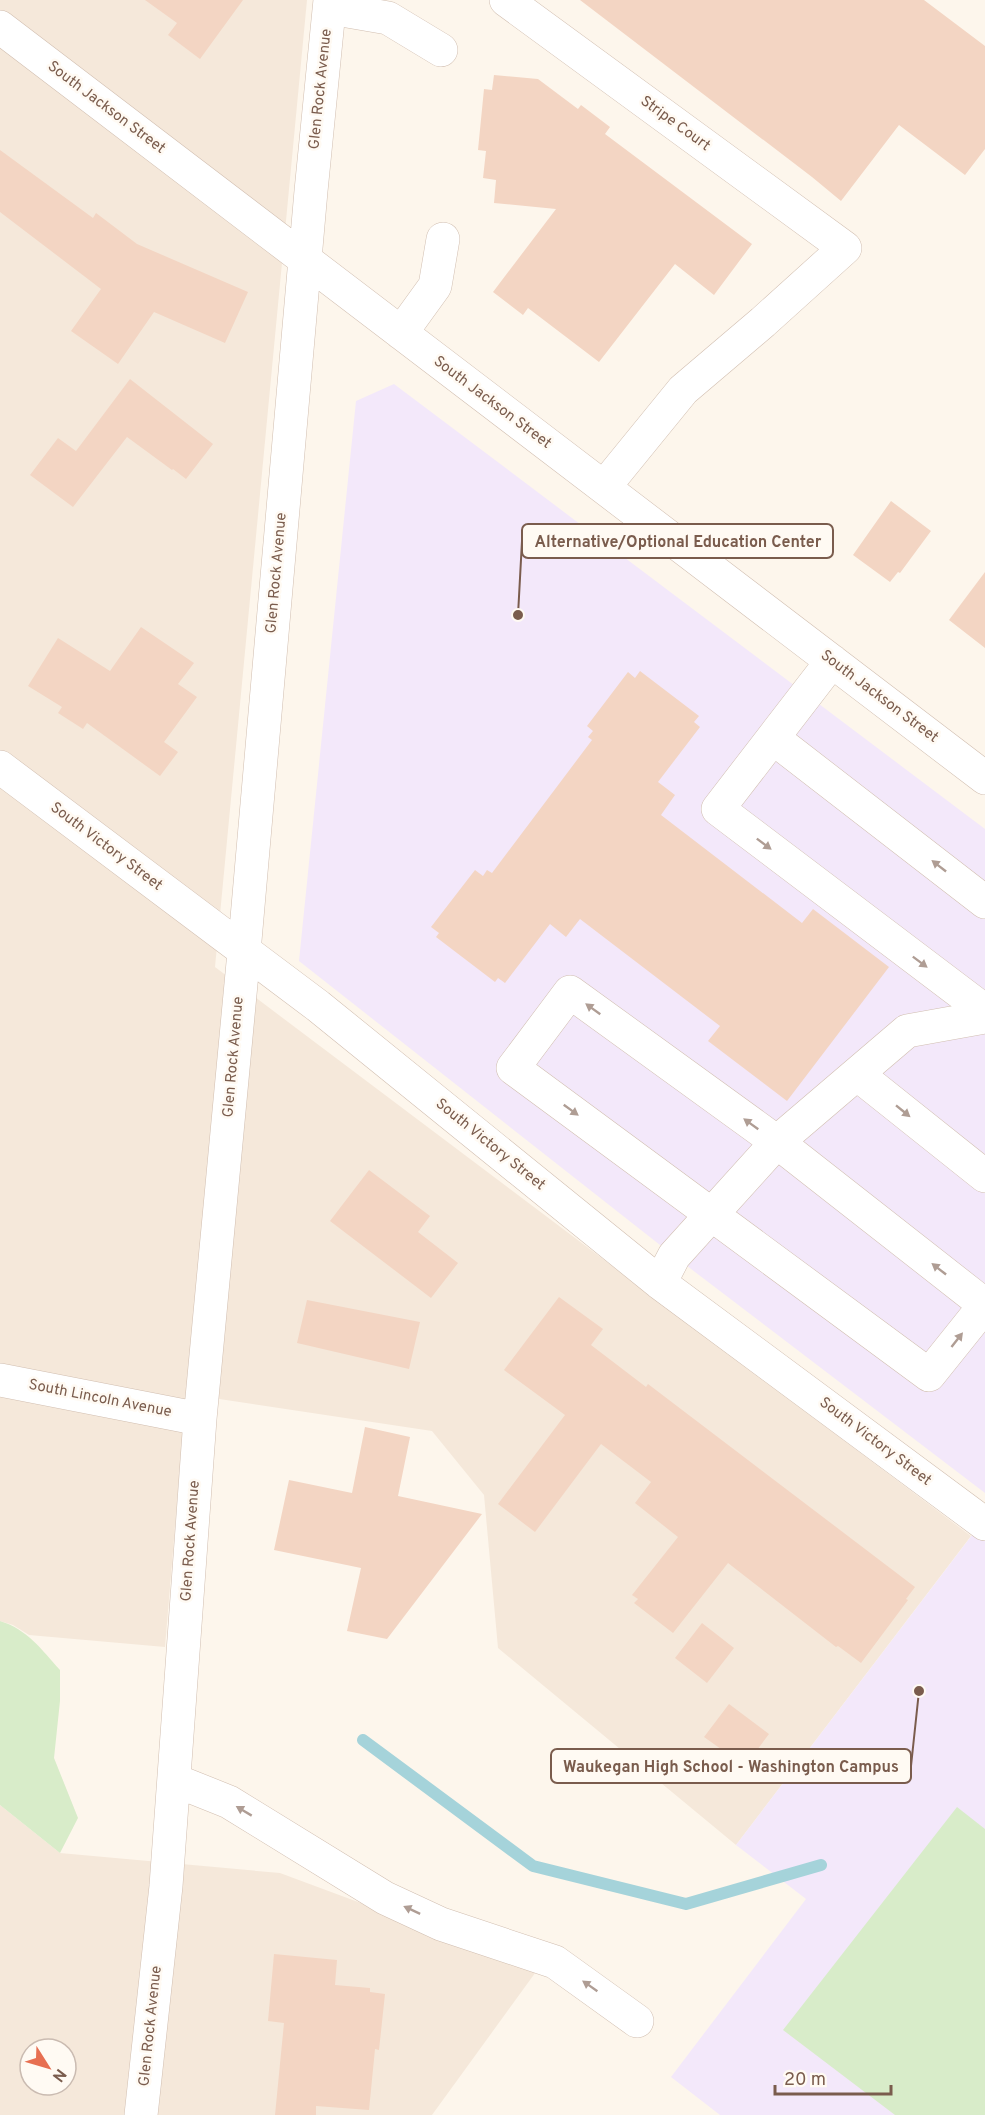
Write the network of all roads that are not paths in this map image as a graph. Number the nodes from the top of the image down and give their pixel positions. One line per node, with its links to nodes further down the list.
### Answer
1 (506, 0): 8 (street, Stripe Court)
2 (330, 4): 4 (street); 6 (street, Glen Rock Avenue)
3 (0, 27): 6 (street, South Jackson Street)
4 (441, 50)
5 (443, 239): 7 (street)
6 (305, 260): 7 (street, South Jackson Street); 14 (street, Glen Rock Avenue)
7 (401, 333): 8 (street, South Jackson Street)
8 (604, 487): 9 (street, South Jackson Street)
9 (832, 661): 10 (street); 12 (street, South Jackson Street)
10 (773, 738): 13 (street, one-way to 10); 15 (street, one-way to 15)
11 (0, 767): 14 (street, South Victory Street)
12 (985, 778)
13 (985, 902)
14 (244, 952): 21 (street, South Victory Street); 24 (street, Glen Rock Avenue)
15 (985, 1011)
16 (985, 1017): 17 (street)
17 (857, 1074): 18 (street); 19 (street, one-way to 19)
18 (777, 1142): 20 (street); 20 (street, one-way to 20); 22 (street, one-way to 18)
19 (985, 1176)
20 (712, 1215): 21 (street); 22 (street, one-way to 22)
21 (660, 1283): 25 (street, South Victory Street)
22 (985, 1304)
23 (0, 1380): 24 (street, South Lincoln Avenue)
24 (200, 1419): 26 (street, Glen Rock Avenue)
25 (983, 1523)
26 (174, 1780): 27 (street, one-way to 26); 28 (street, Glen Rock Avenue)
27 (637, 2021)
28 (141, 2115)

